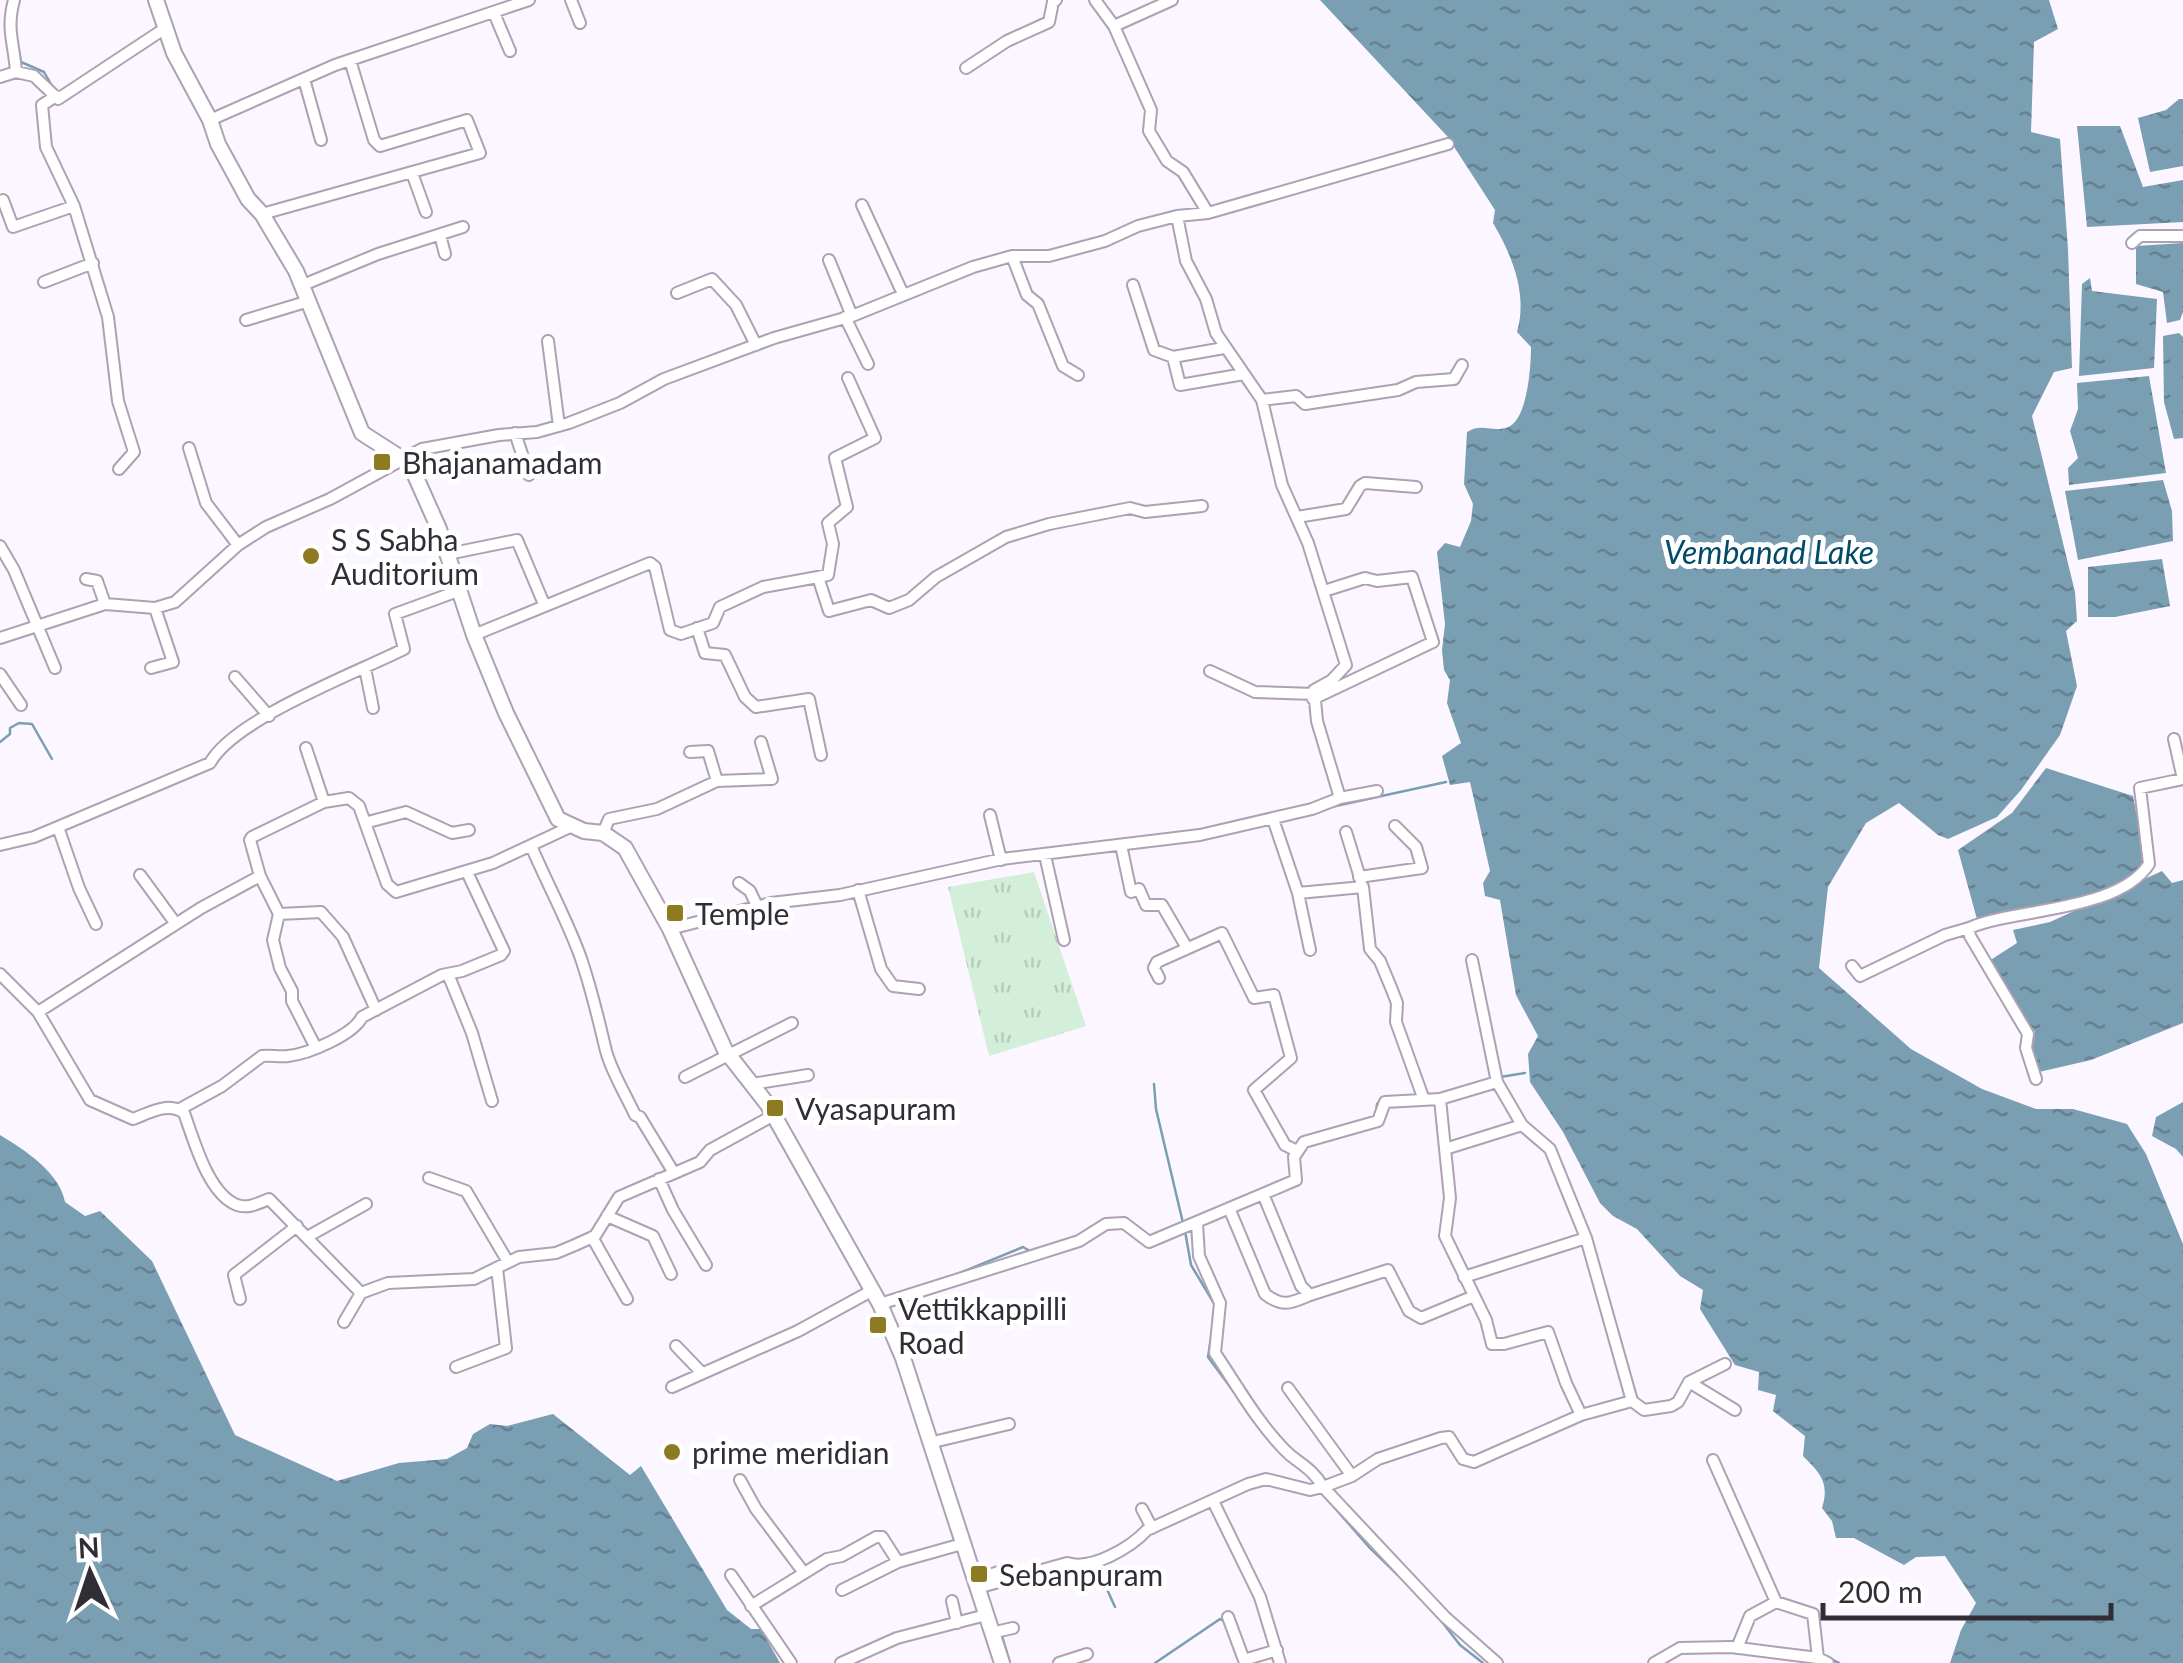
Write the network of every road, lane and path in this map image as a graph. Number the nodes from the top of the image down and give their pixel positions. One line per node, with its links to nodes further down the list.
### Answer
1 (14, 0): 15 (street)
2 (156, 0): 11 (main road)
3 (530, 0): 8 (street)
4 (570, 0): 9 (street)
5 (1056, 0): 14 (street)
6 (1095, 0): 10 (street)
7 (1172, 0): 10 (street)
8 (494, 12): 12 (street); 13 (street)
9 (580, 23)
10 (1114, 26): 27 (street)
11 (167, 27): 18 (street); 19 (main road)
12 (510, 51)
13 (350, 60): 17 (street); 22 (street)
14 (966, 68)
15 (16, 72): 16 (street); 18 (street)
16 (0, 77)
17 (304, 79): 19 (street); 20 (street)
18 (48, 101): 25 (street)
19 (210, 120): 28 (main road)
20 (321, 140)
21 (1448, 144): 27 (street)
22 (412, 173): 26 (street); 28 (street)
23 (3, 200): 25 (street)
24 (862, 204): 42 (street)
25 (74, 206): 37 (street)
26 (426, 212)
27 (1208, 213): 29 (street)
28 (262, 214): 39 (main road)
29 (1177, 216): 35 (street); 48 (street)
30 (463, 226): 31 (street)
31 (440, 235): 34 (street); 39 (street)
32 (2183, 236): 33 (street)
33 (2132, 243)
34 (446, 254)
35 (1012, 256): 42 (street); 53 (street)
36 (829, 260): 44 (street)
37 (93, 262): 38 (street); 60 (street)
38 (44, 282)
39 (303, 286): 43 (main road)
40 (1134, 286): 49 (street)
41 (677, 293): 47 (street)
42 (903, 294): 44 (street)
43 (309, 301): 45 (street); 59 (main road)
44 (848, 316): 47 (street); 50 (street)
45 (246, 320)
46 (548, 341): 56 (street)
47 (756, 345): 56 (street)
48 (1224, 348): 49 (street); 52 (street)
49 (1173, 357): 52 (street)
50 (868, 364)
51 (1462, 366): 55 (street)
52 (1244, 374): 55 (street)
53 (1078, 375)
54 (848, 378): 68 (street)
55 (1262, 400): 64 (street)
56 (559, 426): 57 (street)
57 (515, 433): 59 (street); 61 (street)
58 (189, 448): 65 (street)
59 (404, 460): 65 (street); 67 (main road)
60 (119, 469)
61 (529, 475)
62 (1416, 486): 64 (street)
63 (1202, 506): 68 (street)
64 (1297, 517): 71 (street)
65 (238, 545): 74 (street)
66 (0, 546): 75 (street)
67 (448, 554): 70 (main road); 73 (street)
68 (818, 576): 76 (street)
69 (86, 580): 72 (street)
70 (458, 591): 77 (main road); 81 (street)
71 (1324, 591): 85 (street); 85 (street)
72 (104, 604): 74 (street); 75 (street)
73 (544, 604): 76 (street); 77 (street)
74 (155, 608): 80 (street)
75 (35, 626): 78 (street); 79 (street)
76 (697, 628): 93 (street)
77 (474, 636): 105 (main road)
78 (0, 638)
79 (54, 668)
80 (152, 668)
81 (365, 668): 87 (street); 88 (street)
82 (1210, 671): 85 (street)
83 (0, 674): 86 (street)
84 (235, 676): 88 (street)
85 (1314, 697): 97 (street)
86 (20, 706)
87 (373, 708)
88 (268, 716): 103 (street)
89 (2174, 738): 94 (street)
90 (761, 742): 95 (street)
91 (306, 748): 98 (street)
92 (690, 752): 95 (street)
93 (821, 755)
94 (2183, 779): 128 (street)
95 (717, 780): 109 (street)
96 (1376, 790): 97 (street)
97 (1340, 798): 101 (street)
98 (324, 802): 102 (street); 117 (street)
99 (1227, 813): 106 (street)
100 (990, 815): 114 (street)
101 (1273, 819): 106 (street); 122 (street)
102 (368, 822): 107 (street); 115 (street)
103 (58, 826): 111 (street); 126 (street)
104 (1395, 826): 118 (street)
105 (570, 827): 109 (main road); 112 (street)
106 (1228, 828): 110 (street)
107 (469, 830)
108 (1346, 832): 118 (street)
109 (603, 833): 129 (main road)
110 (1121, 845): 113 (street); 121 (street)
111 (0, 846)
112 (532, 848): 115 (street); 157 (street)
113 (1045, 854): 114 (street); 130 (street)
114 (1000, 860): 120 (street)
115 (467, 872): 136 (street)
116 (140, 876): 127 (street)
117 (260, 876): 125 (street); 127 (street)
118 (1361, 882): 122 (street); 150 (street)
119 (739, 883): 124 (street)
120 (858, 890): 124 (street); 138 (street)
121 (1131, 892): 123 (street); 131 (street)
122 (1298, 893): 132 (street)
123 (1117, 897)
124 (756, 906): 129 (street)
125 (279, 914): 139 (street); 142 (street)
126 (96, 924)
127 (176, 924): 140 (street)
128 (1969, 928): 134 (street); 146 (street)
129 (670, 929): 143 (main road)
130 (1064, 940)
131 (1187, 948): 137 (street); 156 (street)
132 (1310, 950)
133 (1472, 960): 147 (street)
134 (1852, 966)
135 (0, 974): 140 (street)
136 (448, 974): 139 (street); 151 (street)
137 (1159, 978)
138 (919, 989)
139 (376, 1010): 142 (street)
140 (38, 1012): 152 (street)
141 (792, 1023): 143 (street)
142 (316, 1046): 152 (street)
143 (730, 1054): 145 (street); 148 (main road)
144 (808, 1075): 148 (street)
145 (685, 1076)
146 (2036, 1079)
147 (1497, 1082): 149 (street); 154 (street)
148 (752, 1084): 153 (main road)
149 (1440, 1098): 150 (street); 155 (street)
150 (1424, 1100): 156 (street)
151 (492, 1101)
152 (180, 1109): 165 (street)
153 (774, 1116): 157 (street); 176 (main road)
154 (1522, 1125): 155 (street); 168 (street)
155 (1445, 1150): 172 (street)
156 (1297, 1151): 160 (street)
157 (674, 1173): 159 (street)
158 (429, 1178): 169 (street)
159 (659, 1179): 163 (street); 170 (street)
160 (1263, 1194): 162 (street); 174 (street)
161 (366, 1204): 166 (street)
162 (1230, 1208): 164 (street); 174 (street)
163 (607, 1216): 167 (street); 171 (street)
164 (1197, 1222): 176 (street); 195 (street)
165 (297, 1226): 166 (street); 178 (street)
166 (307, 1237): 173 (street)
167 (592, 1238): 169 (street); 177 (street)
168 (1586, 1238): 172 (street); 187 (street)
169 (502, 1265): 173 (street); 182 (street)
170 (706, 1265)
171 (671, 1274)
172 (1464, 1277): 175 (street)
173 (361, 1294): 179 (street)
174 (1310, 1295): 175 (street)
175 (1474, 1296): 189 (street)
176 (876, 1297): 183 (street); 191 (main road)
177 (627, 1298)
178 (240, 1299)
179 (344, 1322)
180 (676, 1346): 183 (street)
181 (1725, 1364): 184 (street)
182 (456, 1366)
183 (702, 1374): 185 (street)
184 (1689, 1382): 187 (street); 188 (street)
185 (672, 1387)
186 (1288, 1388): 193 (street)
187 (1632, 1401): 189 (street)
188 (1735, 1410)
189 (1581, 1415): 193 (street)
190 (1008, 1424): 191 (street)
191 (929, 1443): 199 (main road)
192 (1713, 1460): 207 (street)
193 (1352, 1476): 195 (street)
194 (740, 1480): 202 (street)
195 (1324, 1487): 196 (street); 225 (street)
196 (1213, 1501): 198 (street); 215 (street)
197 (1142, 1509): 198 (street)
198 (1152, 1528): 204 (street)
199 (962, 1544): 200 (street); 204 (main road)
200 (898, 1562): 202 (street); 205 (street)
201 (1011, 1568): 204 (street)
202 (804, 1573): 208 (street)
203 (730, 1575): 208 (street)
204 (975, 1584): 209 (main road)
205 (842, 1590)
206 (952, 1601): 211 (street)
207 (1776, 1602): 214 (street); 219 (street)
208 (750, 1606): 220 (street)
209 (986, 1615): 211 (street); 213 (main road)
210 (1228, 1617): 215 (street)
211 (957, 1622): 221 (street)
212 (1013, 1628): 213 (street)
213 (992, 1632): 222 (main road)
214 (1737, 1648): 217 (street); 218 (street)
215 (1278, 1650): 224 (street)
216 (1087, 1654): 223 (street)
217 (1788, 1658): 219 (street)
218 (1670, 1659): 226 (street)
219 (1823, 1660)
220 (791, 1663)
221 (841, 1663)
222 (1002, 1663)
223 (1058, 1663)
224 (1280, 1663)
225 (1497, 1663)
226 (1654, 1663)

